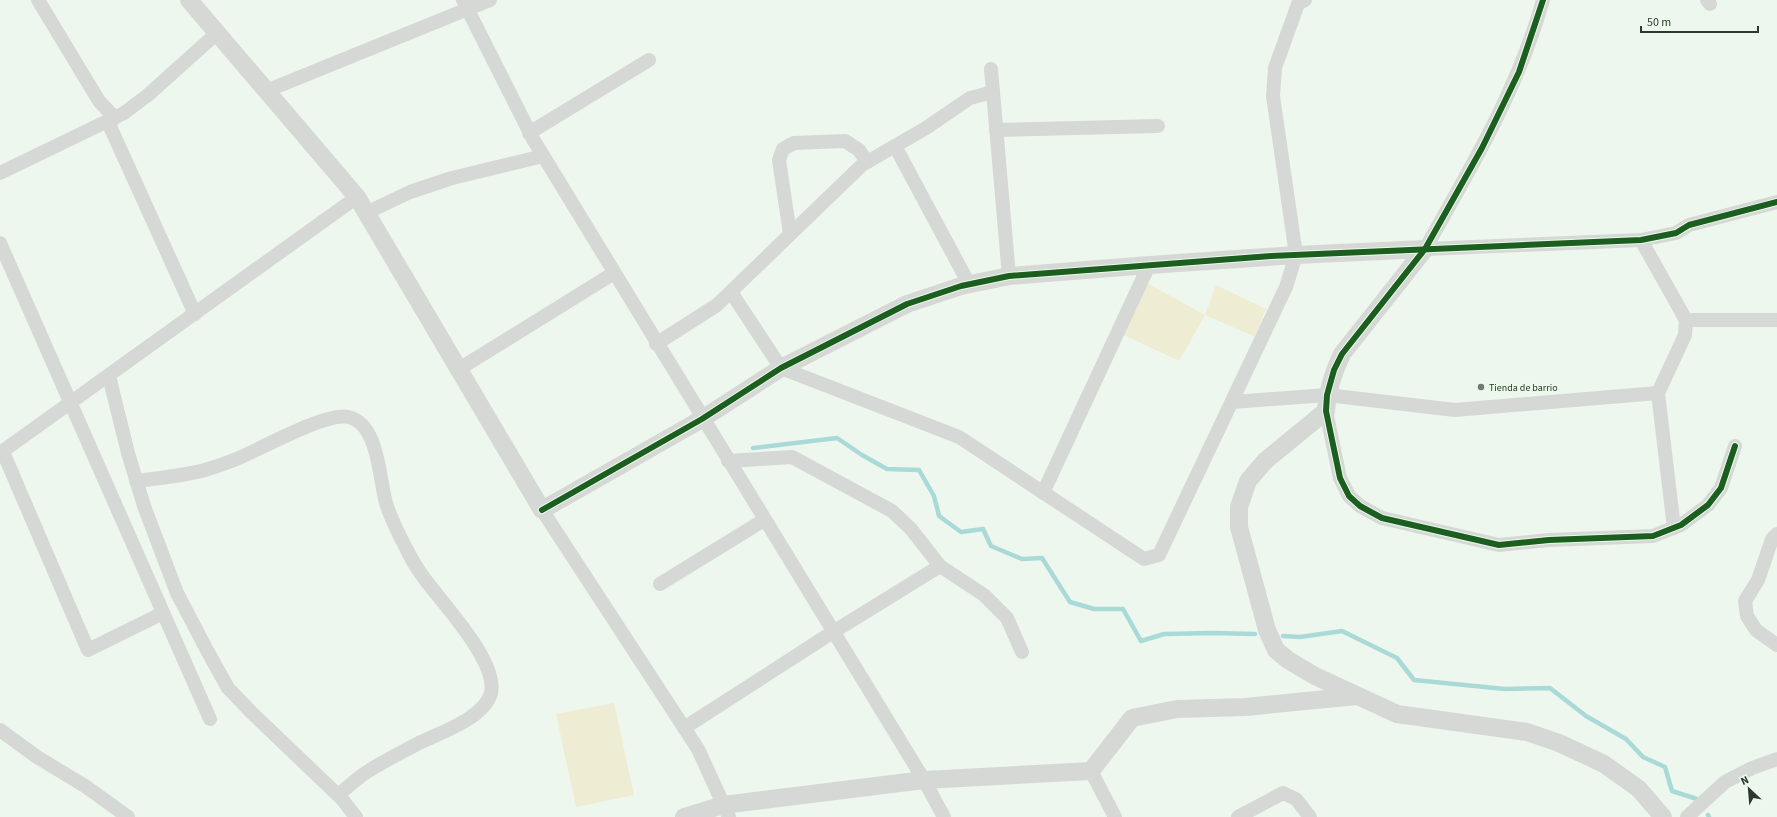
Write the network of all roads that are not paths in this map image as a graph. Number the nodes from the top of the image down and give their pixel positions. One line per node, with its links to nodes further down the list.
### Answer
1 (38, 0): 12 (street)
2 (189, 0): 7 (street)
3 (490, 0): 6 (street)
4 (1305, 0): 27 (street)
5 (1543, 0): 26 (street)
6 (466, 4): 10 (street); 15 (street)
7 (217, 33): 10 (street); 12 (street)
8 (649, 60): 15 (street)
9 (991, 69): 11 (street)
10 (266, 91): 20 (street)
11 (993, 92): 14 (street); 16 (street)
12 (111, 120): 19 (street); 33 (street)
13 (1158, 126): 14 (street)
14 (996, 130): 30 (street)
15 (530, 133): 17 (street)
16 (895, 146): 18 (street); 31 (street)
17 (543, 156): 22 (street); 29 (street)
18 (867, 162): 23 (street); 23 (street)
19 (0, 173)
20 (357, 197): 22 (street); 33 (street)
21 (1777, 202): 24 (street)
22 (366, 213): 38 (street)
23 (790, 234): 32 (street)
24 (1642, 240): 26 (street); 34 (street)
25 (0, 243): 41 (street)
26 (1425, 249): 27 (street); 43 (street)
27 (1296, 255): 28 (street); 42 (street)
28 (1149, 265): 30 (street); 49 (street)
29 (614, 273): 36 (street); 38 (street)
30 (1009, 276): 31 (street)
31 (969, 284): 37 (street)
32 (731, 292): 36 (street); 37 (street)
33 (194, 314): 39 (street)
34 (1686, 320): 35 (street); 40 (street)
35 (1777, 320)
36 (656, 344): 44 (street)
37 (781, 368): 44 (street); 49 (street)
38 (458, 369): 50 (street)
39 (109, 376): 41 (street); 48 (street)
40 (1658, 393): 43 (street); 52 (street)
41 (71, 402): 46 (street); 56 (street)
42 (1232, 402): 43 (street); 49 (street)
43 (1326, 403): 52 (street); 60 (street)
44 (702, 419): 47 (street); 50 (street)
45 (1735, 446): 52 (street)
46 (1, 452): 56 (street)
47 (728, 461): 51 (street); 54 (street)
48 (136, 481): 67 (street); 67 (street)
49 (1043, 493)
50 (542, 510): 62 (street)
51 (764, 520): 55 (street); 57 (street)
52 (1674, 528)
53 (1777, 534): 58 (street)
54 (940, 566): 57 (street); 59 (street)
55 (660, 584)
56 (163, 613): 61 (street)
57 (833, 632): 62 (street); 66 (street)
58 (1777, 645)
59 (1022, 652)
60 (1357, 696): 65 (street); 76 (street)
61 (210, 719)
62 (684, 728): 68 (street)
63 (0, 730): 69 (street)
64 (1777, 759): 77 (street)
65 (1091, 771): 66 (street); 73 (street)
66 (924, 780): 68 (street); 72 (street)
67 (338, 795): 70 (street)
68 (726, 811): 71 (street)
69 (128, 817)
70 (356, 817)
71 (684, 817)
72 (944, 817)
73 (1115, 817)
74 (1238, 817): 75 (street)
75 (1310, 817)
76 (1663, 817)
77 (1687, 817)

